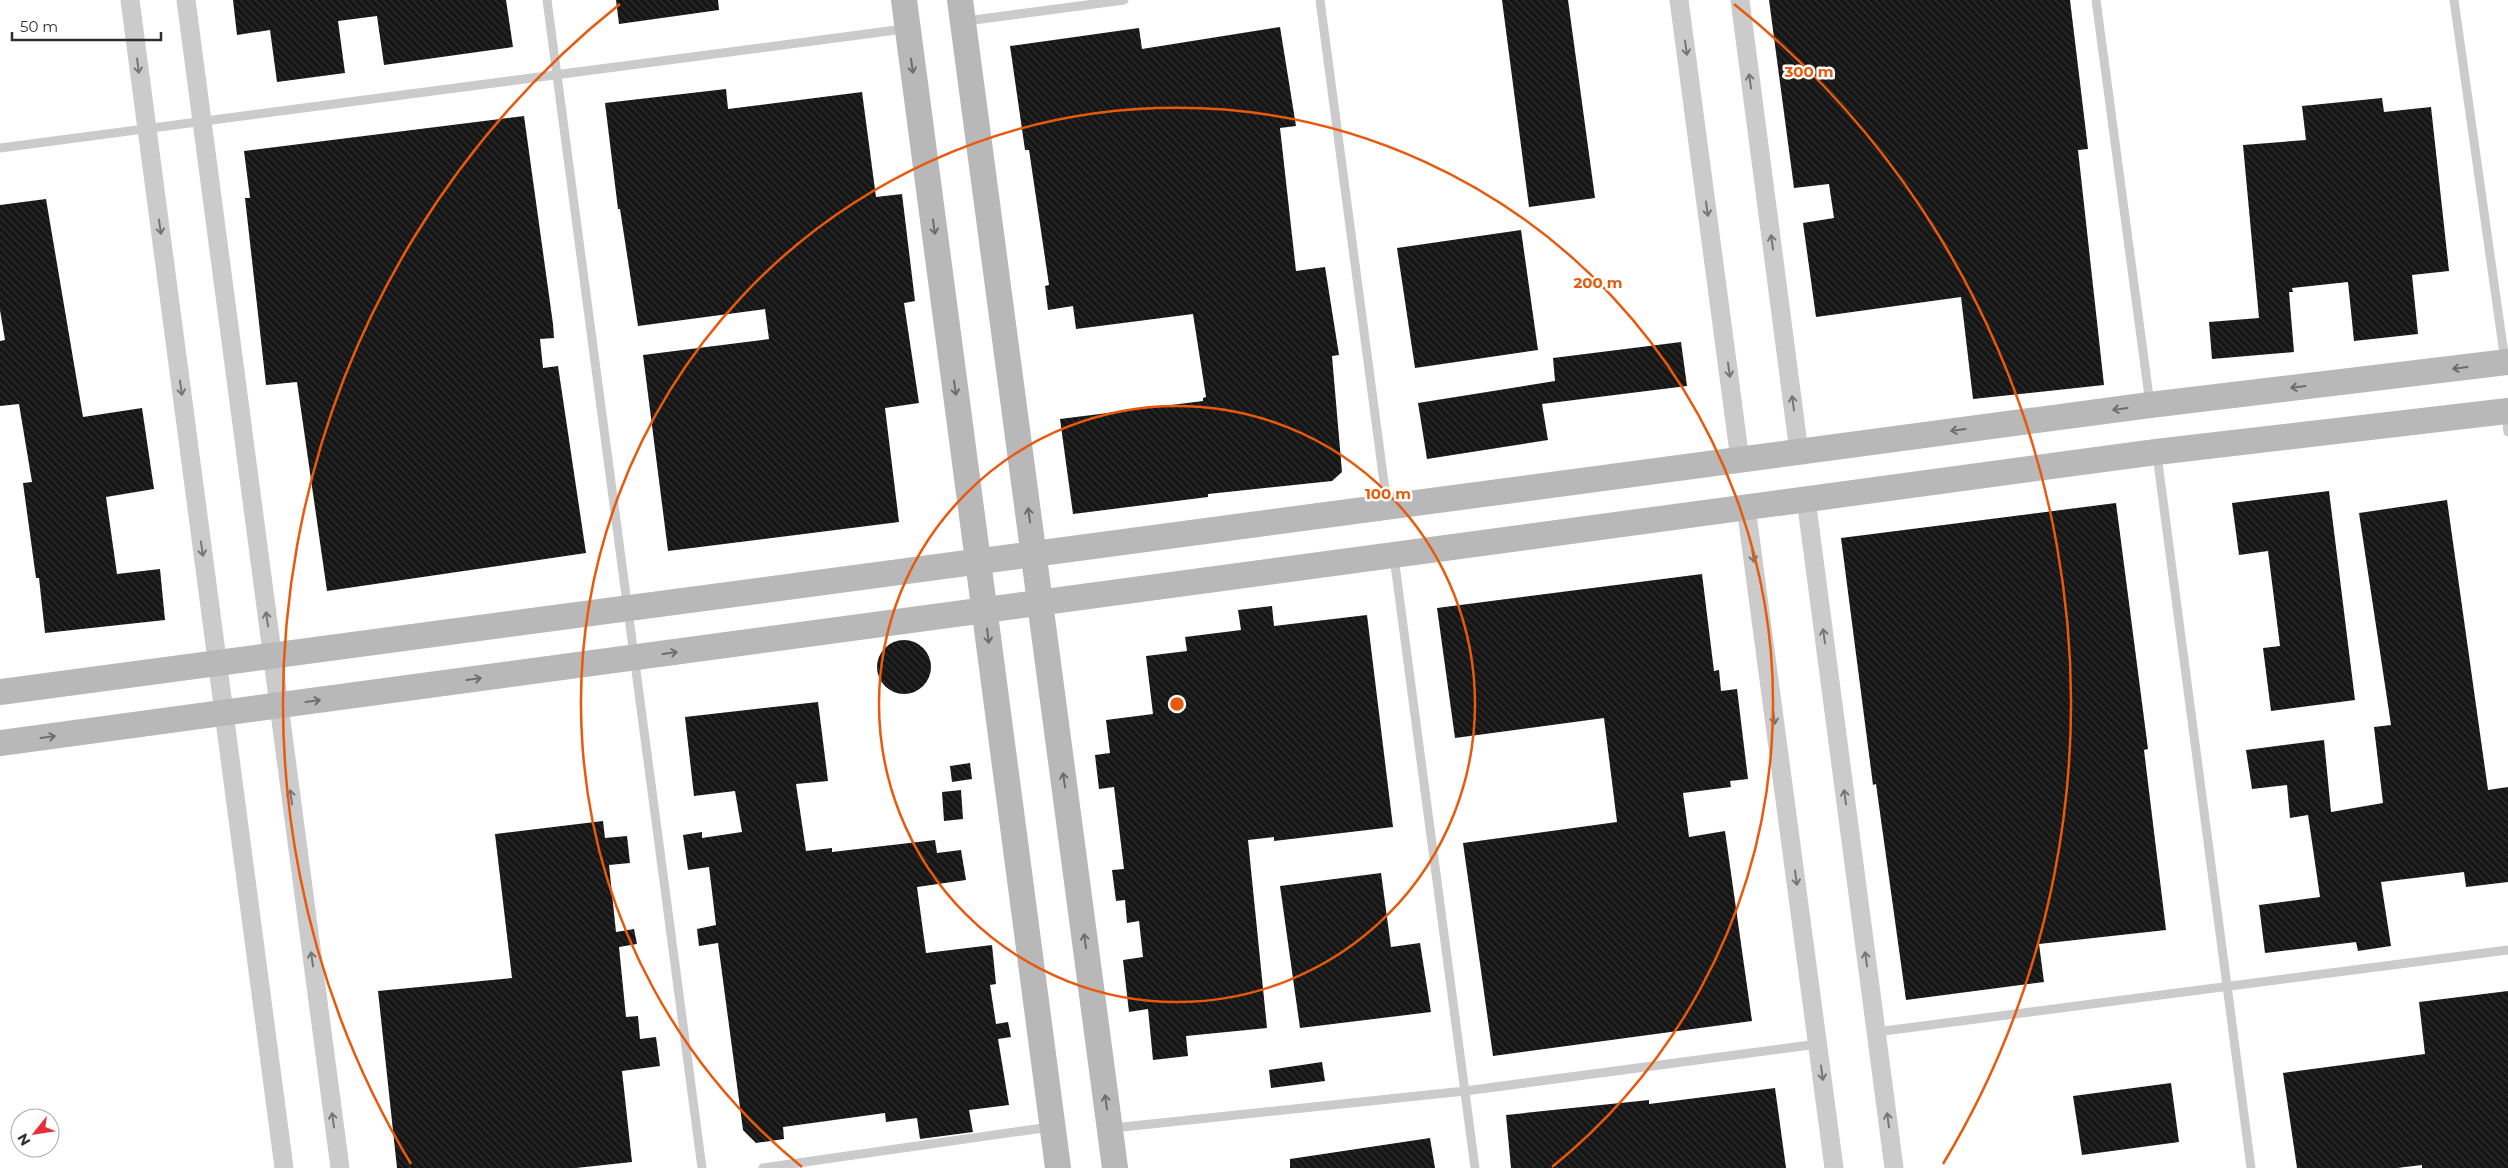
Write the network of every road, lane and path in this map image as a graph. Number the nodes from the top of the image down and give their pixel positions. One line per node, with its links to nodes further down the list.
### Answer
1 (130, 0): 15 (street, one-way to 15)
2 (186, 0): 14 (street)
3 (547, 0): 13 (lane)
4 (904, 0): 12 (street)
5 (1124, 0): 11 (lane)
6 (1320, 0): 24 (lane)
7 (1679, 0): 22 (street, one-way to 22)
8 (1740, 0): 20 (street, one-way to 8)
9 (2096, 0): 18 (lane)
10 (2454, 0): 17 (lane)
11 (961, 11): 26 (street, one-way to 11)
12 (908, 29): 13 (lane); 28 (street, one-way to 28)
13 (557, 75): 14 (lane); 30 (lane)
14 (201, 122): 15 (lane); 32 (street, one-way to 14)
15 (147, 129): 16 (lane); 34 (street, one-way to 34)
16 (0, 148)
17 (2506, 362): 18 (street, one-way to 18)
18 (2150, 405): 20 (street, one-way to 20)
19 (2507, 418): 21 (street)
20 (1799, 452): 22 (street)
21 (2156, 452): 23 (street); 40 (lane)
22 (1740, 460): 24 (street)
23 (1806, 499): 25 (street); 41 (street, one-way to 23)
24 (1387, 507): 26 (street)
25 (1746, 507): 27 (street); 42 (street, one-way to 42)
26 (1034, 554): 28 (street); 29 (street)
27 (1394, 555): 29 (street); 43 (lane)
28 (978, 561): 30 (street); 31 (street)
29 (1040, 602): 31 (street); 45 (street, one-way to 29)
30 (628, 608): 32 (street); 33 (lane)
31 (985, 610): 33 (street, one-way to 31); 44 (street, one-way to 44)
32 (272, 656): 34 (street); 36 (street)
33 (634, 658): 36 (street, one-way to 33); 48 (lane)
34 (218, 663): 35 (street); 37 (street)
35 (0, 692)
36 (278, 706): 37 (street); 47 (street, one-way to 36)
37 (224, 713): 38 (street, one-way to 37); 46 (street)
38 (0, 743)
39 (2508, 950): 40 (lane)
40 (2227, 987): 41 (lane); 55 (lane)
41 (1876, 1032): 54 (street, one-way to 41)
42 (1818, 1044): 43 (lane); 53 (street, one-way to 53)
43 (1465, 1091): 45 (lane); 52 (lane)
44 (1052, 1126): 49 (lane); 50 (street)
45 (1110, 1129): 51 (street)
46 (284, 1168)
47 (340, 1168)
48 (702, 1168)
49 (763, 1168)
50 (1058, 1168)
51 (1115, 1168)
52 (1475, 1168)
53 (1834, 1168)
54 (1894, 1168)
55 (2251, 1168)

